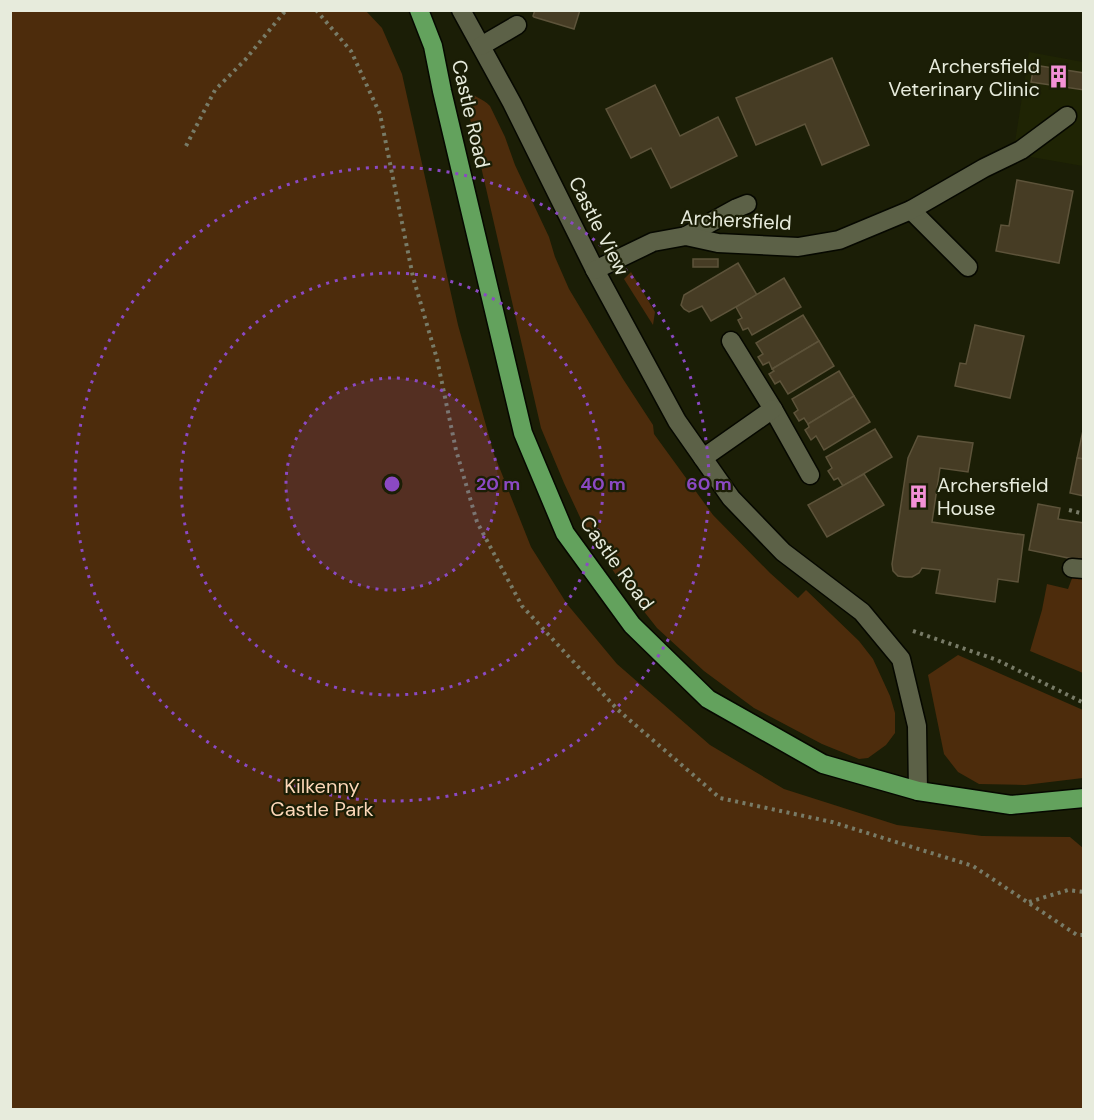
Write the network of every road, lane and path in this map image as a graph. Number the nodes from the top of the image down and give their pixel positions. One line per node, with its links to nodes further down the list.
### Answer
1 (286, 10): 7 (path)
2 (419, 10): 21 (main road, Castle Road)
3 (461, 10): 5 (street, Castle View)
4 (517, 25): 5 (street)
5 (480, 46): 12 (street, Castle View)
6 (1067, 116): 9 (street, Archersfield)
7 (186, 146)
8 (747, 204): 10 (street)
9 (911, 210): 10 (street, Archersfield); 11 (street)
10 (686, 236): 12 (street, Archersfield)
11 (968, 267)
12 (595, 270): 15 (street, Castle View)
13 (731, 341): 14 (street)
14 (773, 409): 15 (street); 16 (street)
15 (703, 458): 21 (street, Castle View)
16 (810, 476)
17 (1069, 510): 18 (path)
18 (1083, 514)
19 (906, 628): 20 (path)
20 (1083, 703)
21 (918, 791): 22 (main road, Castle Road)
22 (1083, 798)
23 (1083, 892): 24 (path)
24 (1029, 903)

